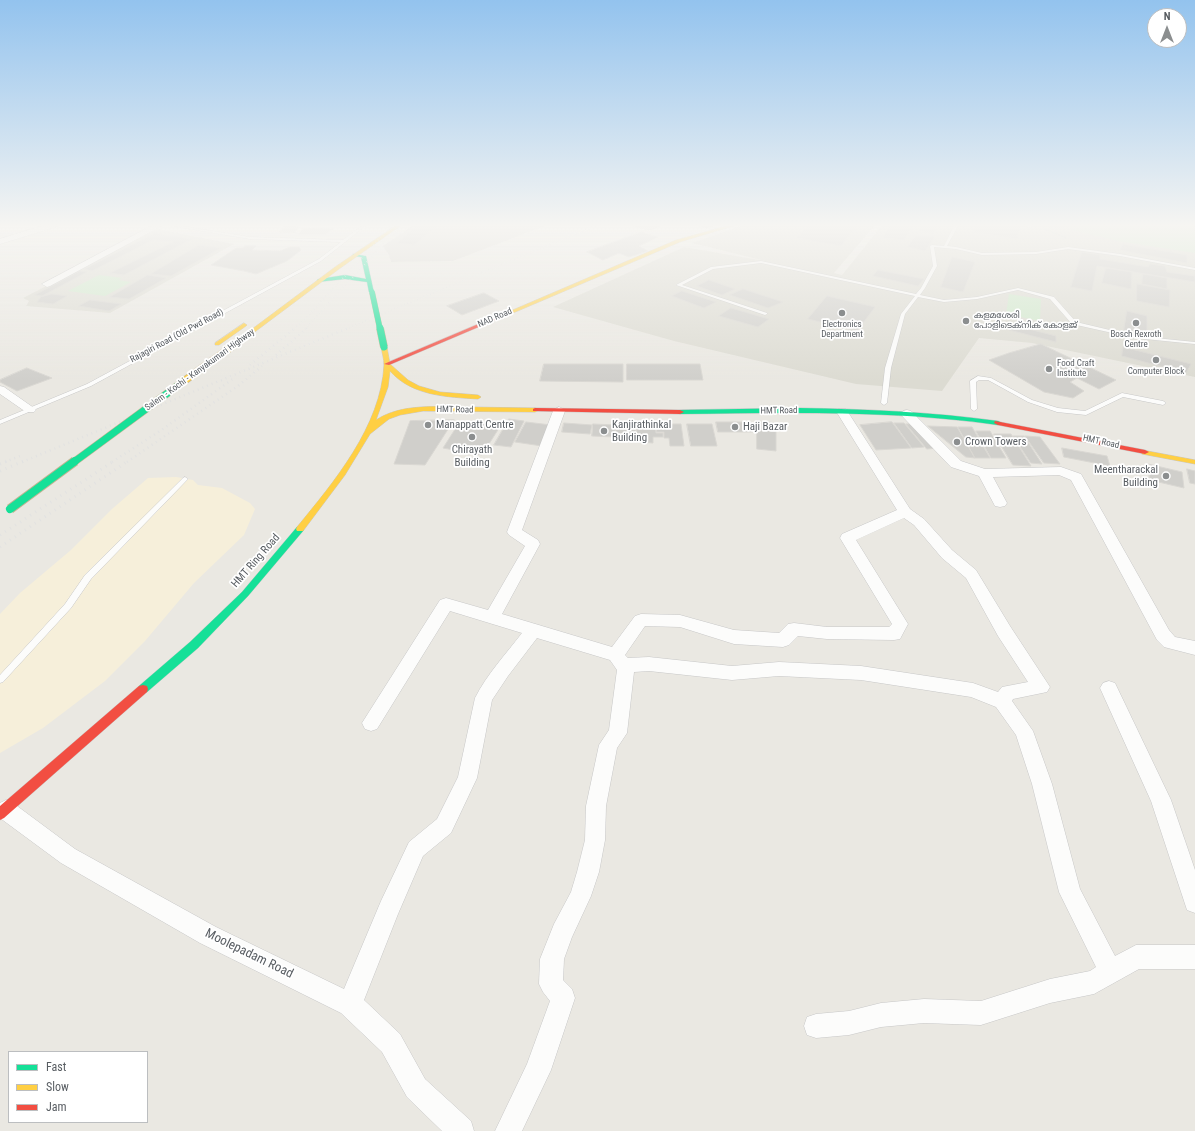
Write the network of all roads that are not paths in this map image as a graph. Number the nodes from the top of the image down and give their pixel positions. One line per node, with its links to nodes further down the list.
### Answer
1 (61, 277): 12 (street)
2 (289, 277): 27 (lane, Rajagiri Road (Old Pwd Road))
3 (315, 277): 14 (main road, Salem - Kochi - Kanyakumari Highway)
4 (323, 277): 10 (main road, Salem - Kochi - Kanyakumari Highway)
5 (368, 277): 11 (main road, HMT Ring Road)
6 (593, 277): 19 (main road, NAD Road)
7 (694, 277): 15 (lane)
8 (832, 277): 13 (lane)
9 (928, 277): 13 (lane)
10 (319, 281): 11 (main road); 38 (main road, Salem - Kochi - Kanyakumari Highway, bridge)
11 (369, 282): 19 (main road, HMT Ring Road, bridge)
12 (47, 284)
13 (916, 296): 17 (lane); 23 (lane)
14 (281, 298)
15 (765, 314)
16 (249, 321): 18 (main road, Salem - Kochi - Kanyakumari Highway)
17 (1195, 343)
18 (214, 346)
19 (387, 364): 21 (main road, HMT Road); 33 (main road, HMT Ring Road)
20 (0, 389): 27 (street)
21 (491, 398)
22 (763, 402): 23 (main road, HMT Road)
23 (884, 403): 25 (main road, HMT Road)
24 (1163, 403): 26 (lane)
25 (922, 405)
26 (971, 409): 28 (main road)
27 (30, 410): 32 (lane, Rajagiri Road (Old Pwd Road))
28 (984, 410)
29 (559, 411): 30 (main road, HMT Road); 33 (main road, HMT Road); 40 (street)
30 (842, 411): 31 (main road, HMT Road); 39 (street)
31 (907, 414): 34 (main road, HMT Road); 35 (street)
32 (0, 422)
33 (367, 434): 48 (main road, HMT Ring Road)
34 (1195, 462)
35 (984, 473): 37 (street); 42 (street)
36 (185, 479): 44 (lane)
37 (1000, 503)
38 (8, 511)
39 (905, 512): 43 (street); 46 (street)
40 (492, 617): 41 (street); 47 (street)
41 (534, 630): 43 (street); 52 (street)
42 (1195, 648)
43 (620, 660): 46 (street); 55 (street)
44 (0, 680)
45 (1109, 688): 49 (street)
46 (1002, 702): 51 (street)
47 (371, 723)
48 (3, 812): 52 (street, Moolepadam Road)
49 (1195, 902)
50 (1195, 957): 51 (street)
51 (1111, 972): 53 (street)
52 (350, 1004): 54 (street, Moolepadam Road)
53 (816, 1026)
54 (461, 1131)
55 (508, 1131)

